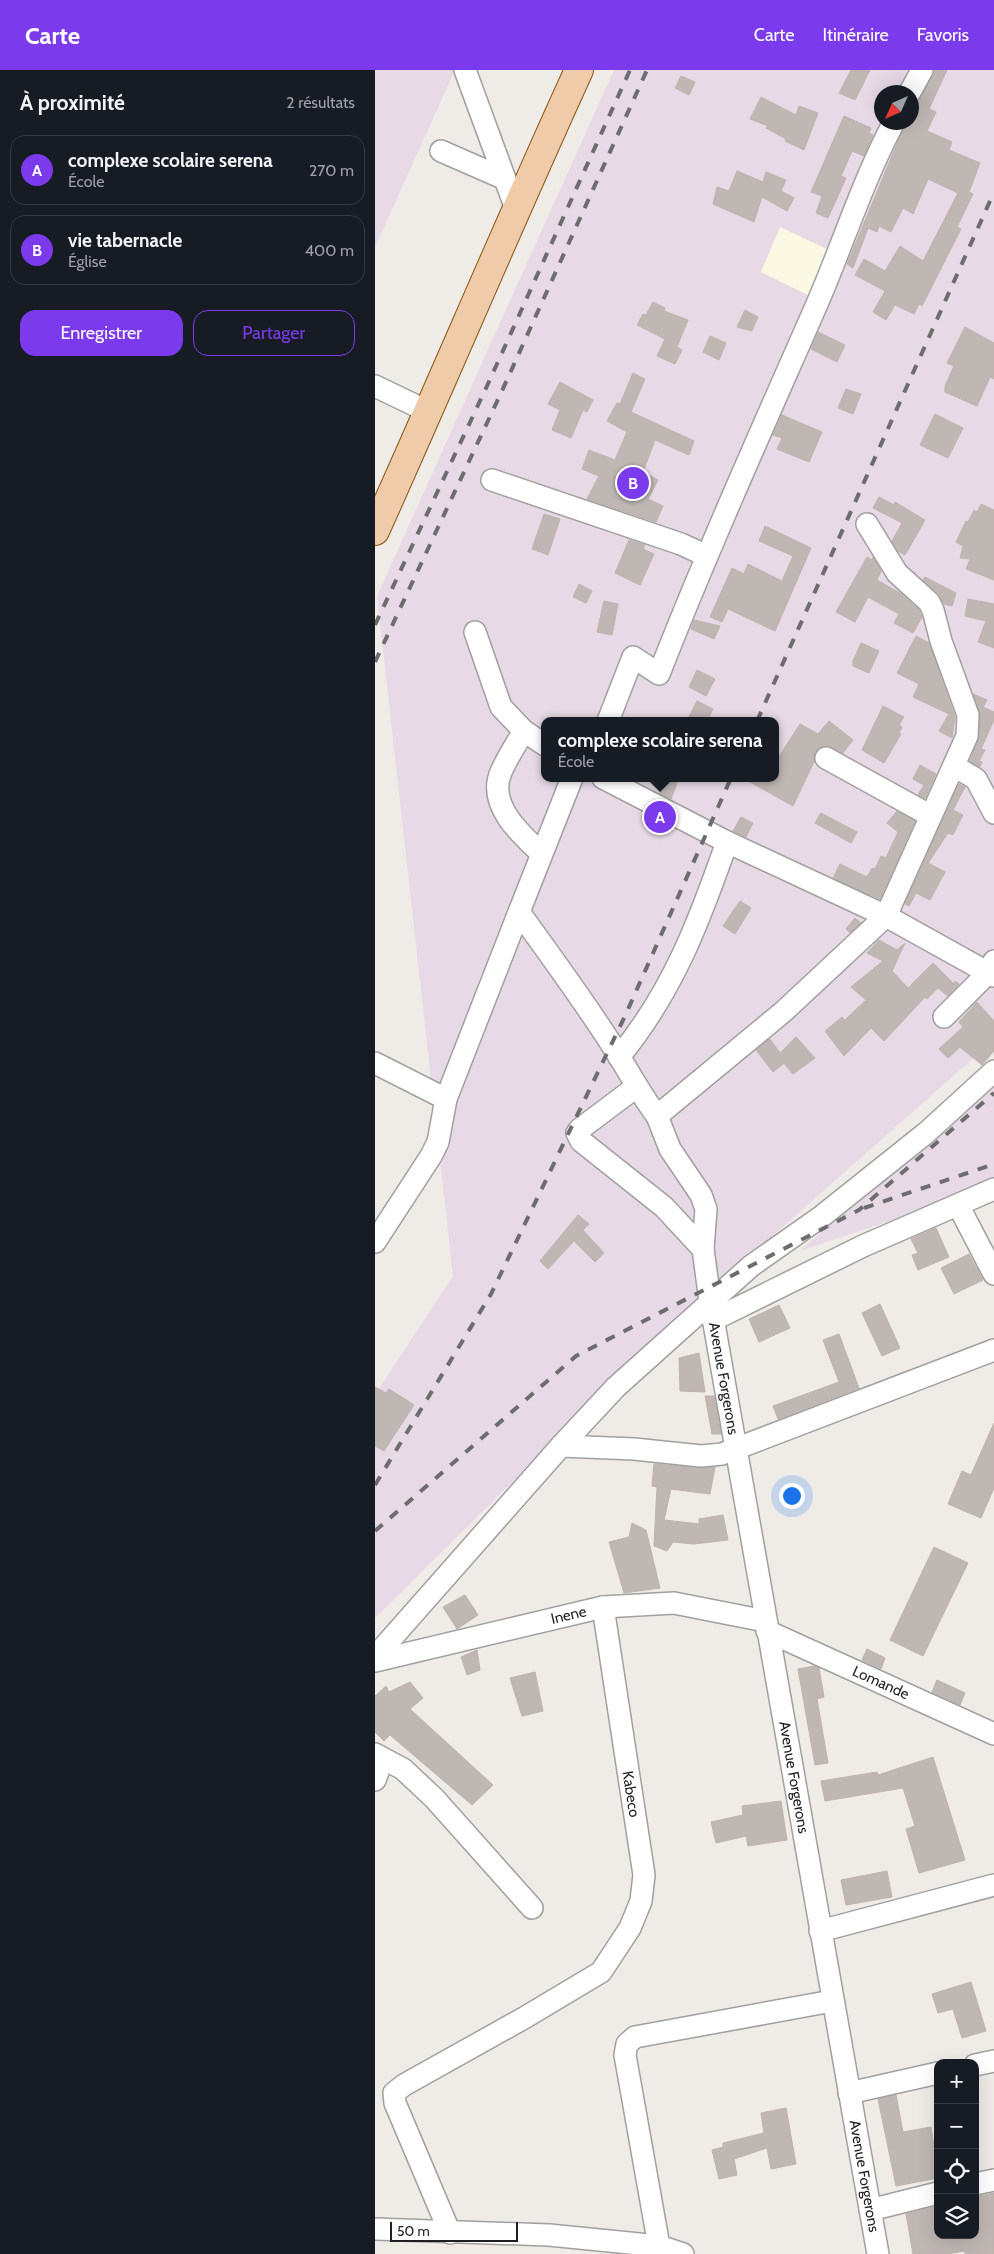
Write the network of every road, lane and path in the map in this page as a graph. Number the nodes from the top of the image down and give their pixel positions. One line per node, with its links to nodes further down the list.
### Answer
1 (465, 70): 7 (street)
2 (579, 70): 8 (main road)
3 (922, 70): 4 (street)
4 (914, 85)
5 (890, 130): 14 (street)
6 (441, 151): 7 (street)
7 (505, 180): 8 (street)
8 (516, 209): 10 (main road)
9 (375, 386): 10 (street)
10 (429, 412): 13 (main road)
11 (492, 480): 14 (street)
12 (867, 524): 20 (street)
13 (375, 531)
14 (707, 556): 16 (street)
15 (475, 632): 17 (street)
16 (610, 717)
17 (524, 731): 18 (street); 26 (street)
18 (541, 742)
19 (826, 758): 24 (street)
20 (954, 766): 23 (street); 24 (street)
21 (569, 782): 26 (street)
22 (611, 782): 25 (street)
23 (994, 813)
24 (931, 816): 28 (street)
25 (727, 842): 28 (street); 31 (street)
26 (541, 853): 27 (street)
27 (519, 912): 31 (street, Avenue Forgerons); 35 (street)
28 (886, 916): 29 (street); 36 (street)
29 (992, 970): 30 (street)
30 (944, 1017)
31 (619, 1057): 34 (street, Avenue Forgerons)
32 (375, 1063): 35 (street)
33 (994, 1071): 42 (street)
34 (635, 1087): 36 (street, Avenue Forgerons); 40 (street)
35 (446, 1099): 39 (street)
36 (657, 1116): 40 (street, Avenue Forgerons)
37 (994, 1189): 38 (street)
38 (959, 1205): 41 (street); 42 (street)
39 (375, 1242)
40 (703, 1249): 42 (street, Avenue Forgerons)
41 (994, 1274)
42 (712, 1310): 44 (street); 45 (street, Avenue Forgerons)
43 (994, 1350): 45 (street)
44 (561, 1446): 45 (street); 48 (street)
45 (737, 1449): 47 (street, Avenue Forgerons)
46 (603, 1607): 47 (street, Inene); 48 (street, Inene); 65 (street, Kabeco)
47 (766, 1626): 49 (street, Lomande); 54 (street, Avenue Forgerons)
48 (375, 1659)
49 (994, 1734)
50 (379, 1757): 51 (street); 53 (street)
51 (375, 1780)
52 (994, 1885): 54 (street)
53 (531, 1908)
54 (820, 1931): 55 (street, Avenue Forgerons)
55 (832, 2001): 59 (street, Avenue Forgerons); 66 (street)
56 (994, 2061): 57 (street)
57 (979, 2064)
58 (934, 2074): 59 (street)
59 (849, 2093): 63 (street, Avenue Forgerons)
60 (994, 2180): 61 (street)
61 (979, 2183)
62 (934, 2194): 63 (street)
63 (870, 2210): 68 (street, Avenue Forgerons)
64 (375, 2229): 65 (street)
65 (450, 2233): 66 (street)
66 (659, 2246): 67 (street)
67 (683, 2254)
68 (878, 2254)

